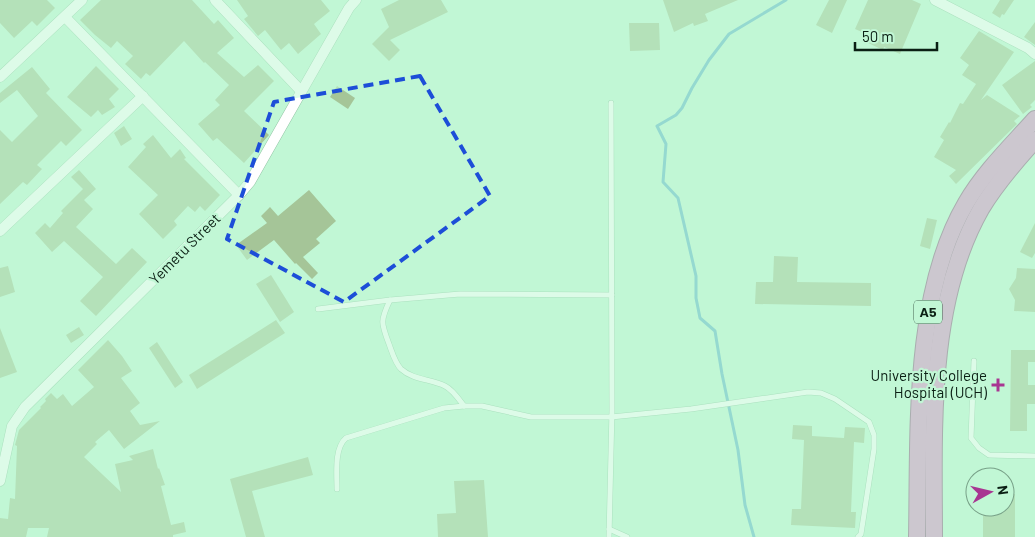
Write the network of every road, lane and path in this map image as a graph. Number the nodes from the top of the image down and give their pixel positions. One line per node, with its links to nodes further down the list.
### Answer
1 (82, 0): 5 (street)
2 (216, 0): 8 (street)
3 (356, 0): 8 (street, Yemetu Street)
4 (936, 0): 6 (street)
5 (65, 17): 7 (street); 9 (street)
6 (1035, 54)
7 (0, 77)
8 (302, 91): 13 (street, Yemetu Street)
9 (143, 96): 13 (street); 14 (street)
10 (611, 103): 15 (lane)
11 (1035, 119): 19 (highway, A5)
12 (1035, 140): 19 (highway, A5)
13 (239, 195): 23 (street, Yemetu Street)
14 (0, 231)
15 (612, 295): 16 (lane); 21 (lane)
16 (390, 300): 17 (lane); 20 (lane)
17 (318, 309)
18 (974, 361): 22 (lane)
19 (929, 391): 29 (highway, A5); 30 (highway, A5)
20 (464, 406): 21 (lane); 24 (lane)
21 (611, 416): 25 (lane); 28 (lane)
22 (1035, 456)
23 (0, 481)
24 (336, 489)
25 (609, 529): 26 (lane); 27 (lane)
26 (609, 537)
27 (626, 537)
28 (858, 537)
29 (917, 537)
30 (934, 537)

